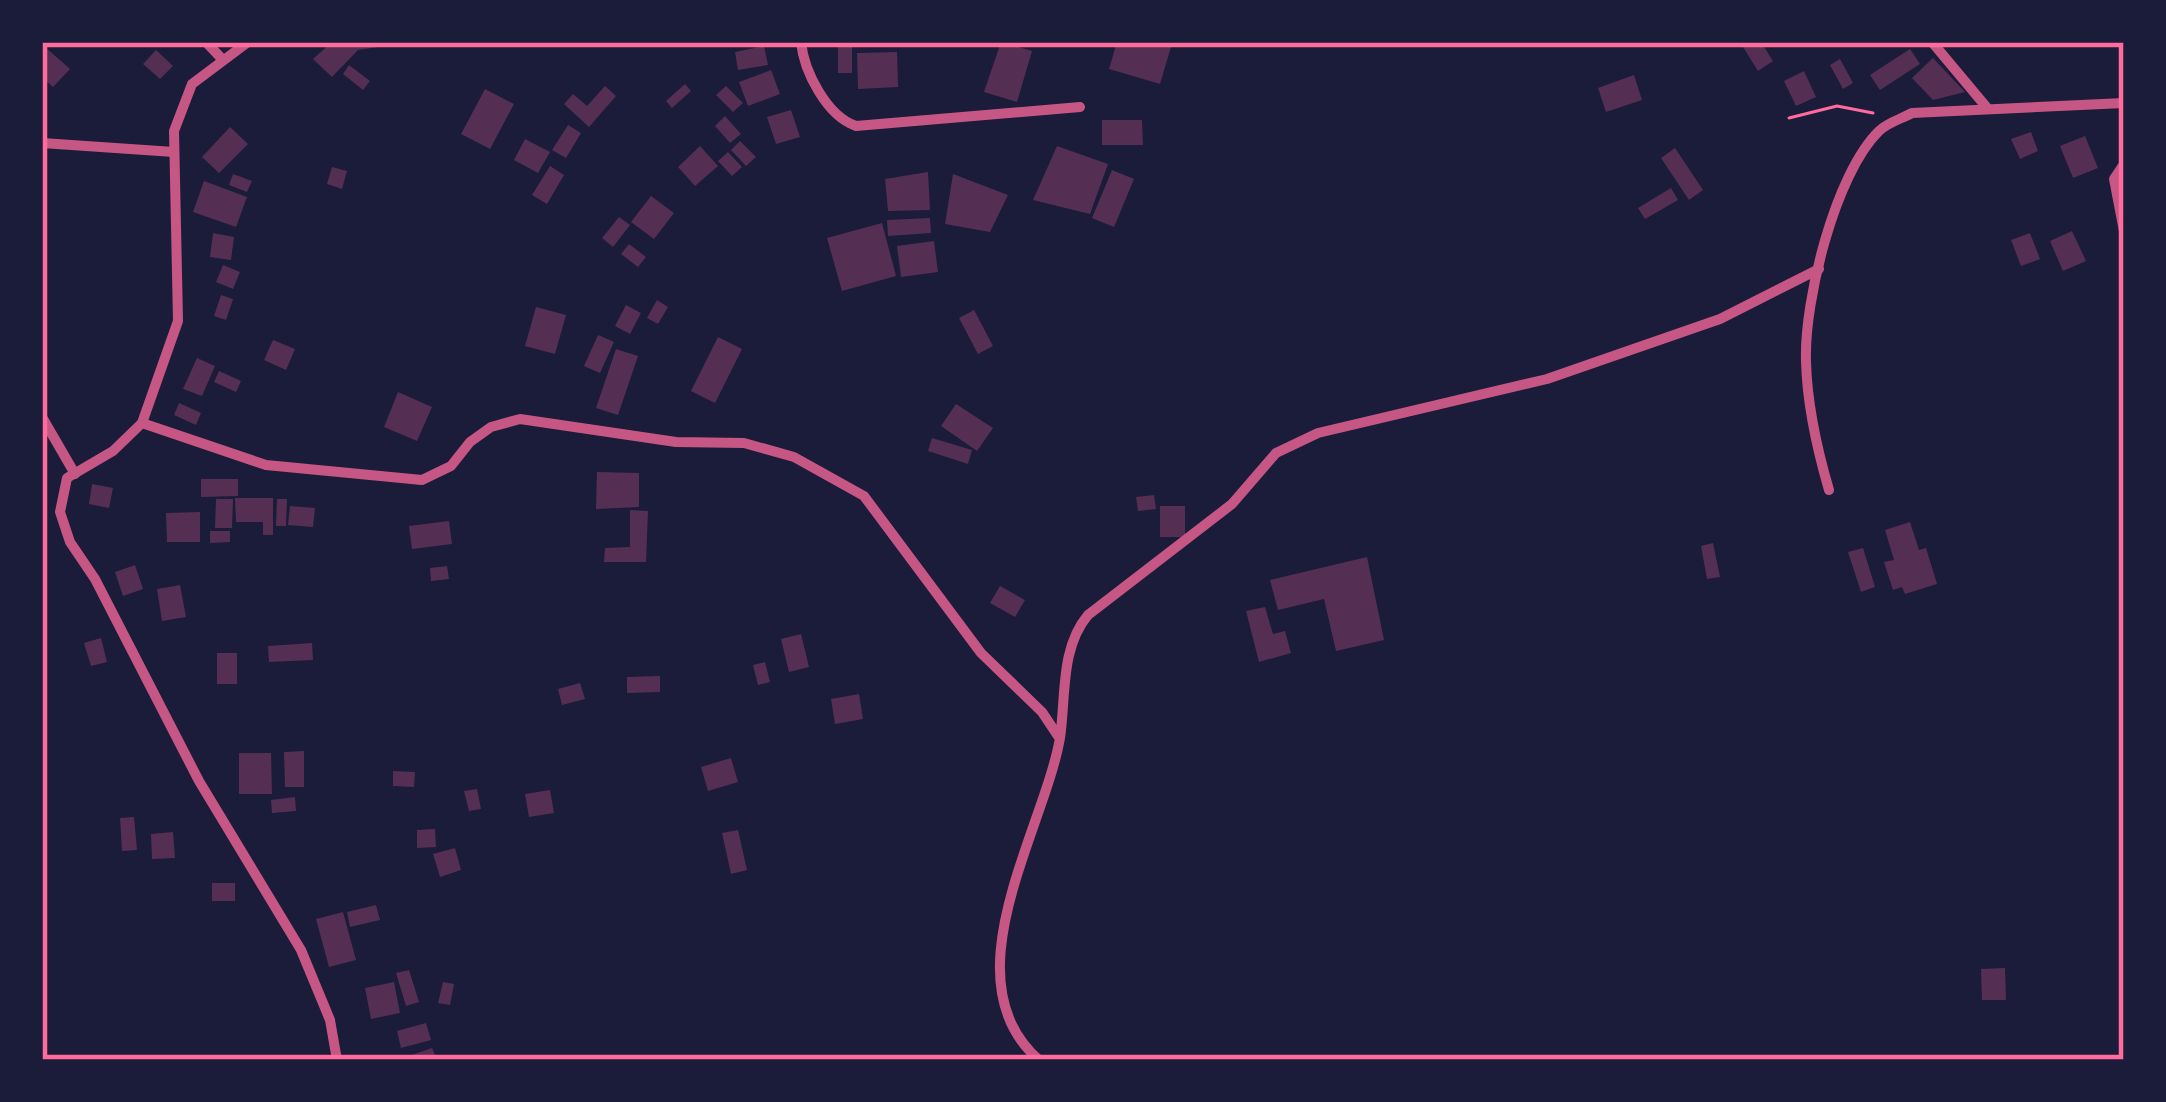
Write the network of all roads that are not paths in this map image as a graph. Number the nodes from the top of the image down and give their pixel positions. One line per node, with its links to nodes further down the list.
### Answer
1 (206, 42): 5 (street)
2 (248, 42): 5 (street)
3 (801, 42): 7 (street)
4 (1933, 42): 8 (street)
5 (222, 59): 10 (street)
6 (2124, 103): 8 (street)
7 (1080, 107)
8 (1988, 110): 13 (street)
9 (42, 143): 10 (street)
10 (174, 152): 15 (street)
11 (2124, 164): 12 (street)
12 (2124, 231)
13 (1819, 269): 17 (street); 18 (street)
14 (42, 417): 16 (street)
15 (142, 423): 16 (street); 18 (street)
16 (75, 474): 19 (street)
17 (1829, 490)
18 (1060, 739): 20 (street)
19 (338, 1060)
20 (1039, 1060)

